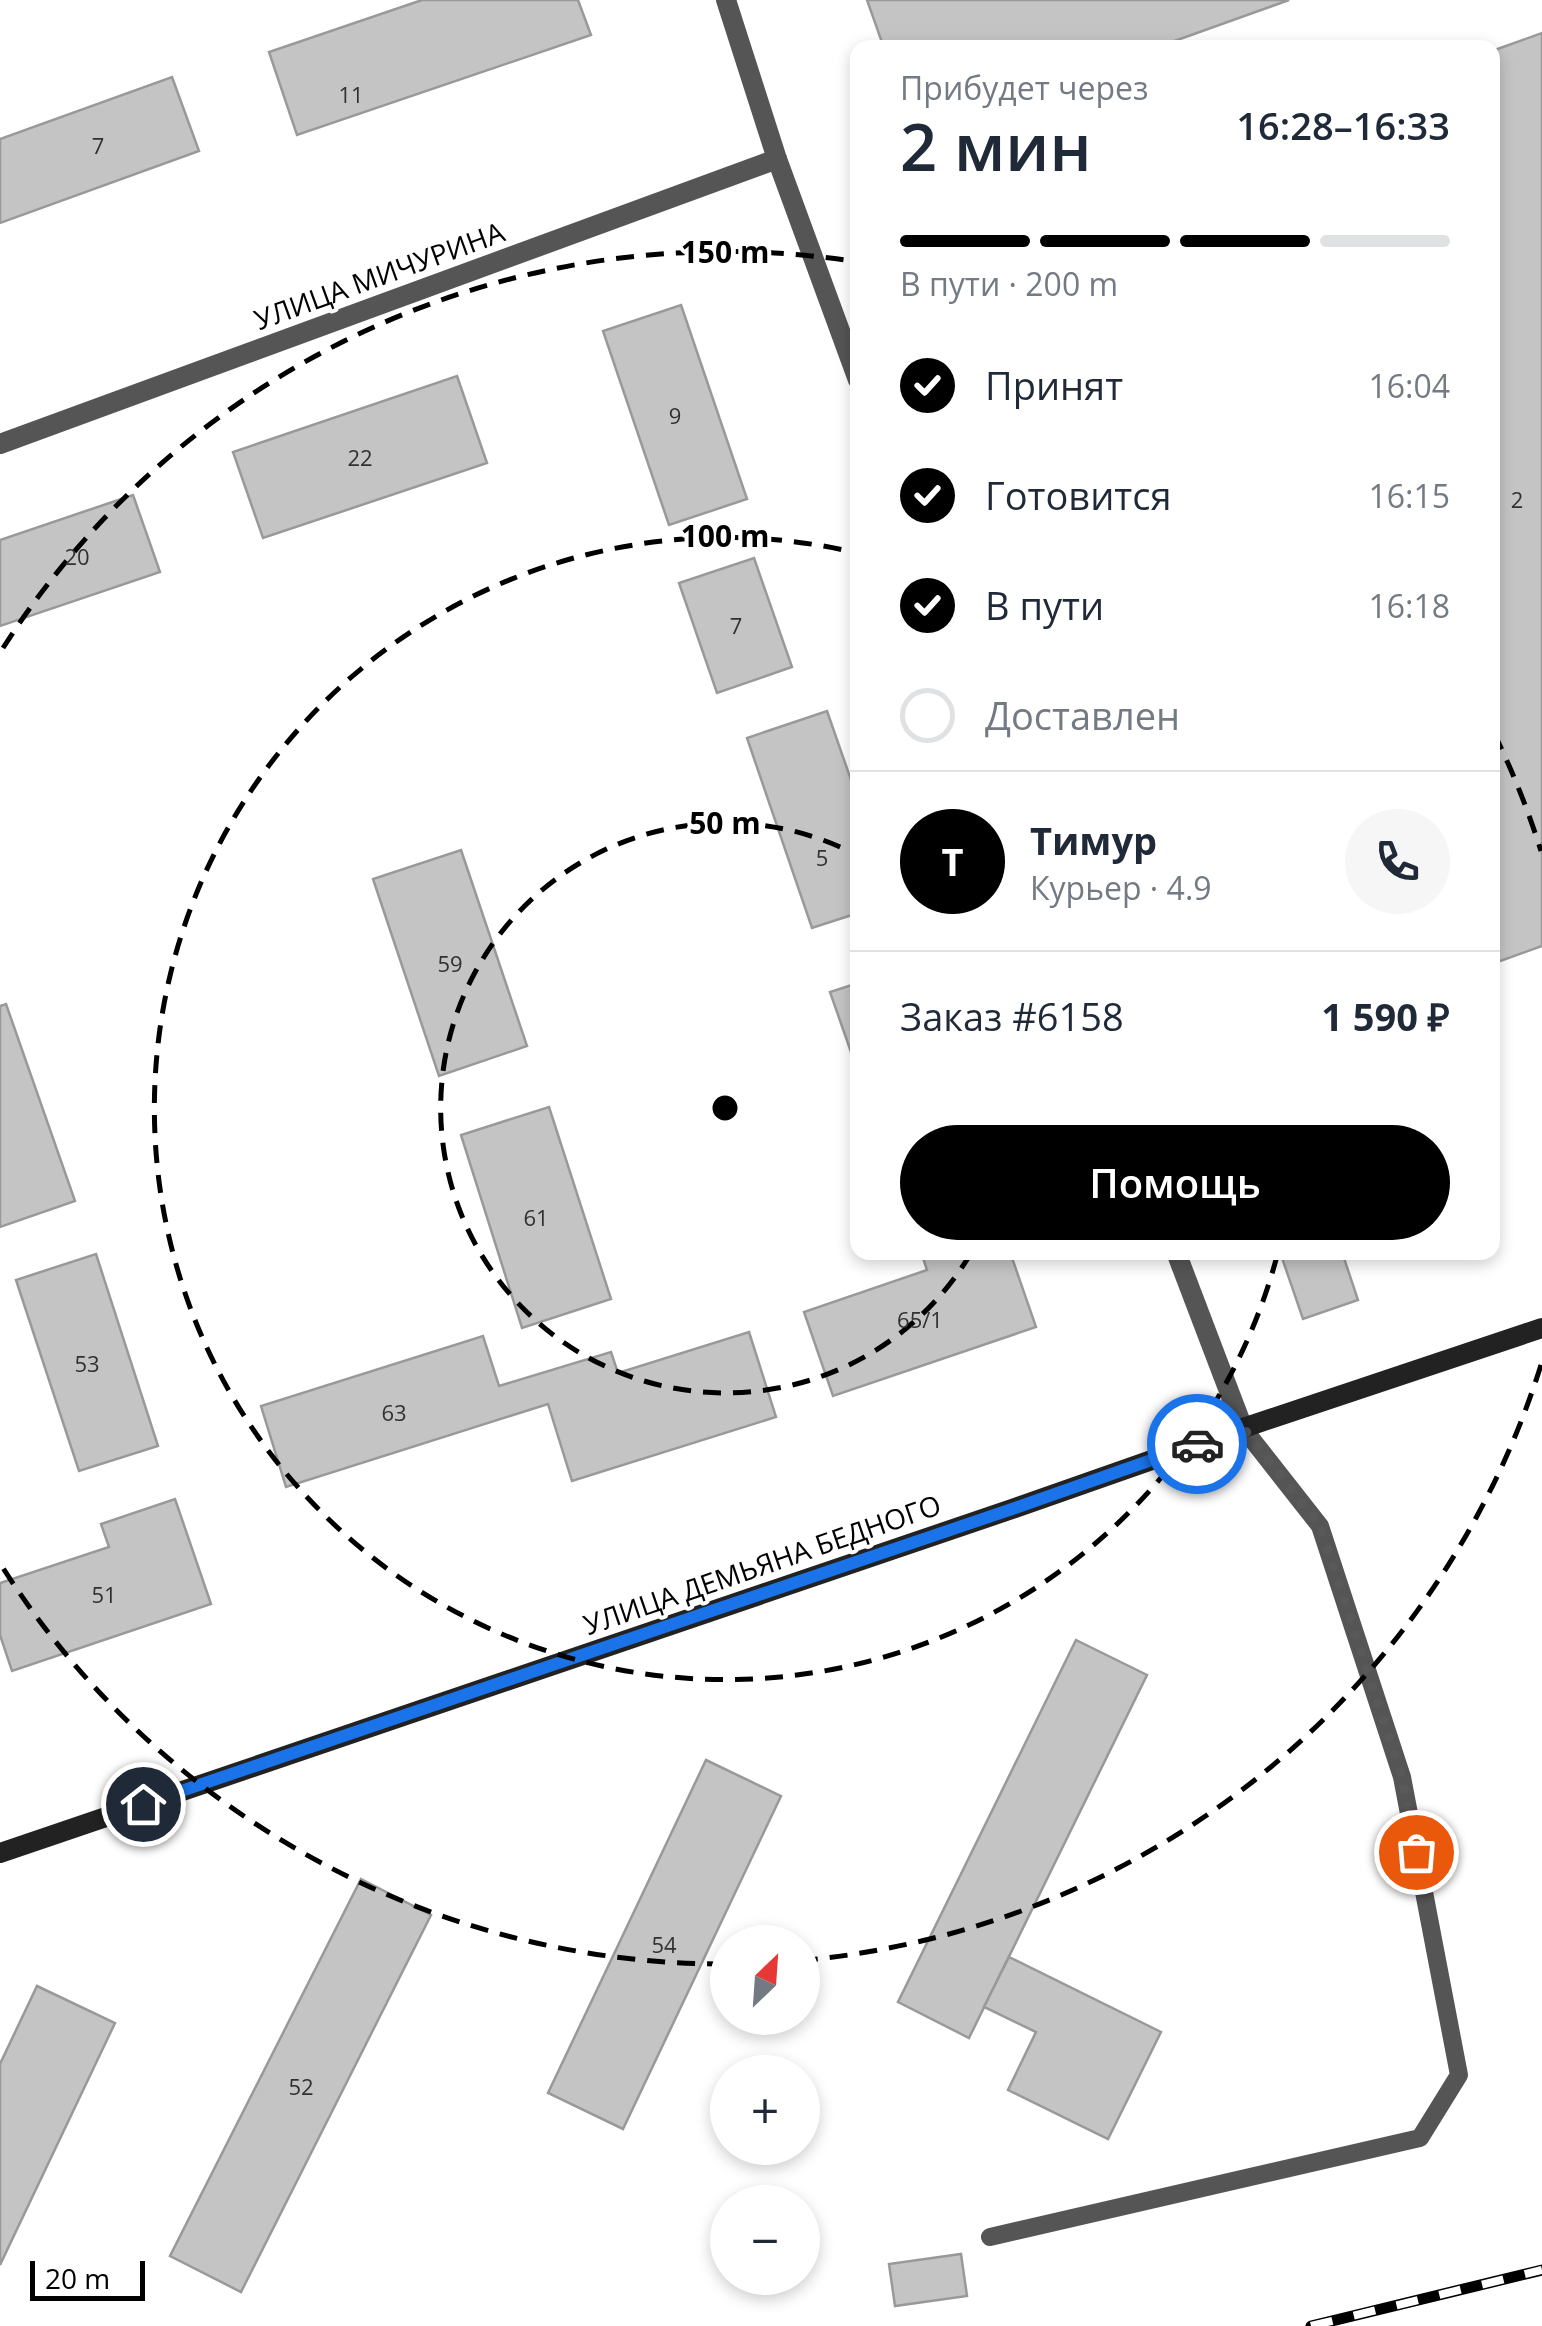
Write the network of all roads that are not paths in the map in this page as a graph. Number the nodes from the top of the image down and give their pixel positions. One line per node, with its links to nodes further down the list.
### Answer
1 (726, 0): 2 (street)
2 (777, 160): 3 (street); 4 (street, УЛИЦА МИЧУРИНА)
3 (850, 358)
4 (0, 444)
5 (1179, 1260): 7 (street)
6 (1542, 1328): 7 (main road, УЛИЦА ДЕМЬЯНА БЕДНОГО)
7 (1243, 1428): 8 (main road, УЛИЦА ДЕМЬЯНА БЕДНОГО); 9 (lane)
8 (0, 1853)
9 (990, 2237)

